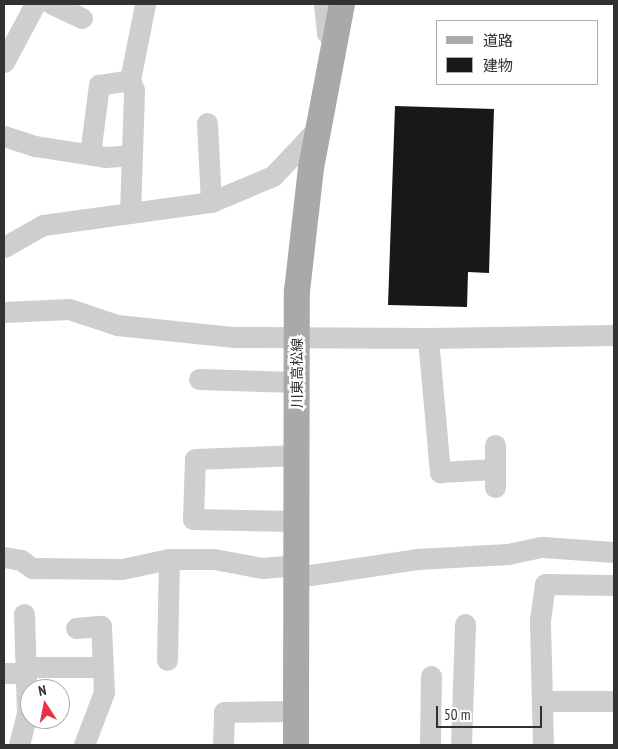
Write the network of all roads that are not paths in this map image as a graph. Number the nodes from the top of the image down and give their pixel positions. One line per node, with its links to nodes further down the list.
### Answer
1 (35, 4): 8 (street)
2 (52, 4): 6 (street)
3 (145, 4): 9 (street)
4 (324, 4): 7 (street)
5 (342, 4): 7 (main road, 川東高松線)
6 (82, 18)
7 (335, 41): 11 (main road, 川東高松線)
8 (4, 62)
9 (130, 80): 13 (street); 14 (street)
10 (207, 122): 15 (street)
11 (319, 127): 15 (street); 20 (main road, 川東高松線)
12 (4, 136): 13 (street)
13 (90, 154): 14 (street)
14 (131, 156): 16 (street)
15 (211, 202): 16 (street)
16 (130, 213): 17 (street)
17 (4, 247)
18 (4, 312): 20 (street)
19 (614, 335): 21 (street)
20 (297, 337): 21 (street); 23 (main road, 川東高松線)
21 (428, 338): 24 (street)
22 (199, 379): 23 (street)
23 (297, 382): 25 (main road, 川東高松線)
24 (495, 445)
25 (297, 455): 26 (main road, 川東高松線); 26 (street)
26 (297, 521): 30 (main road, 川東高松線)
27 (614, 552): 30 (street)
28 (4, 558): 29 (street)
29 (169, 559): 30 (street); 35 (street)
30 (297, 571): 42 (main road, 川東高松線)
31 (614, 585): 40 (street)
32 (24, 614): 37 (street)
33 (465, 624): 48 (street)
34 (76, 628): 36 (street)
35 (167, 660)
36 (102, 667): 37 (street); 44 (street)
37 (25, 670): 38 (street); 43 (street)
38 (4, 673)
39 (431, 676): 47 (street)
40 (542, 701): 41 (street); 49 (street)
41 (614, 701)
42 (296, 711): 45 (street); 46 (main road, 川東高松線)
43 (19, 745)
44 (84, 745)
45 (223, 745)
46 (296, 745)
47 (430, 745)
48 (461, 745)
49 (543, 745)

